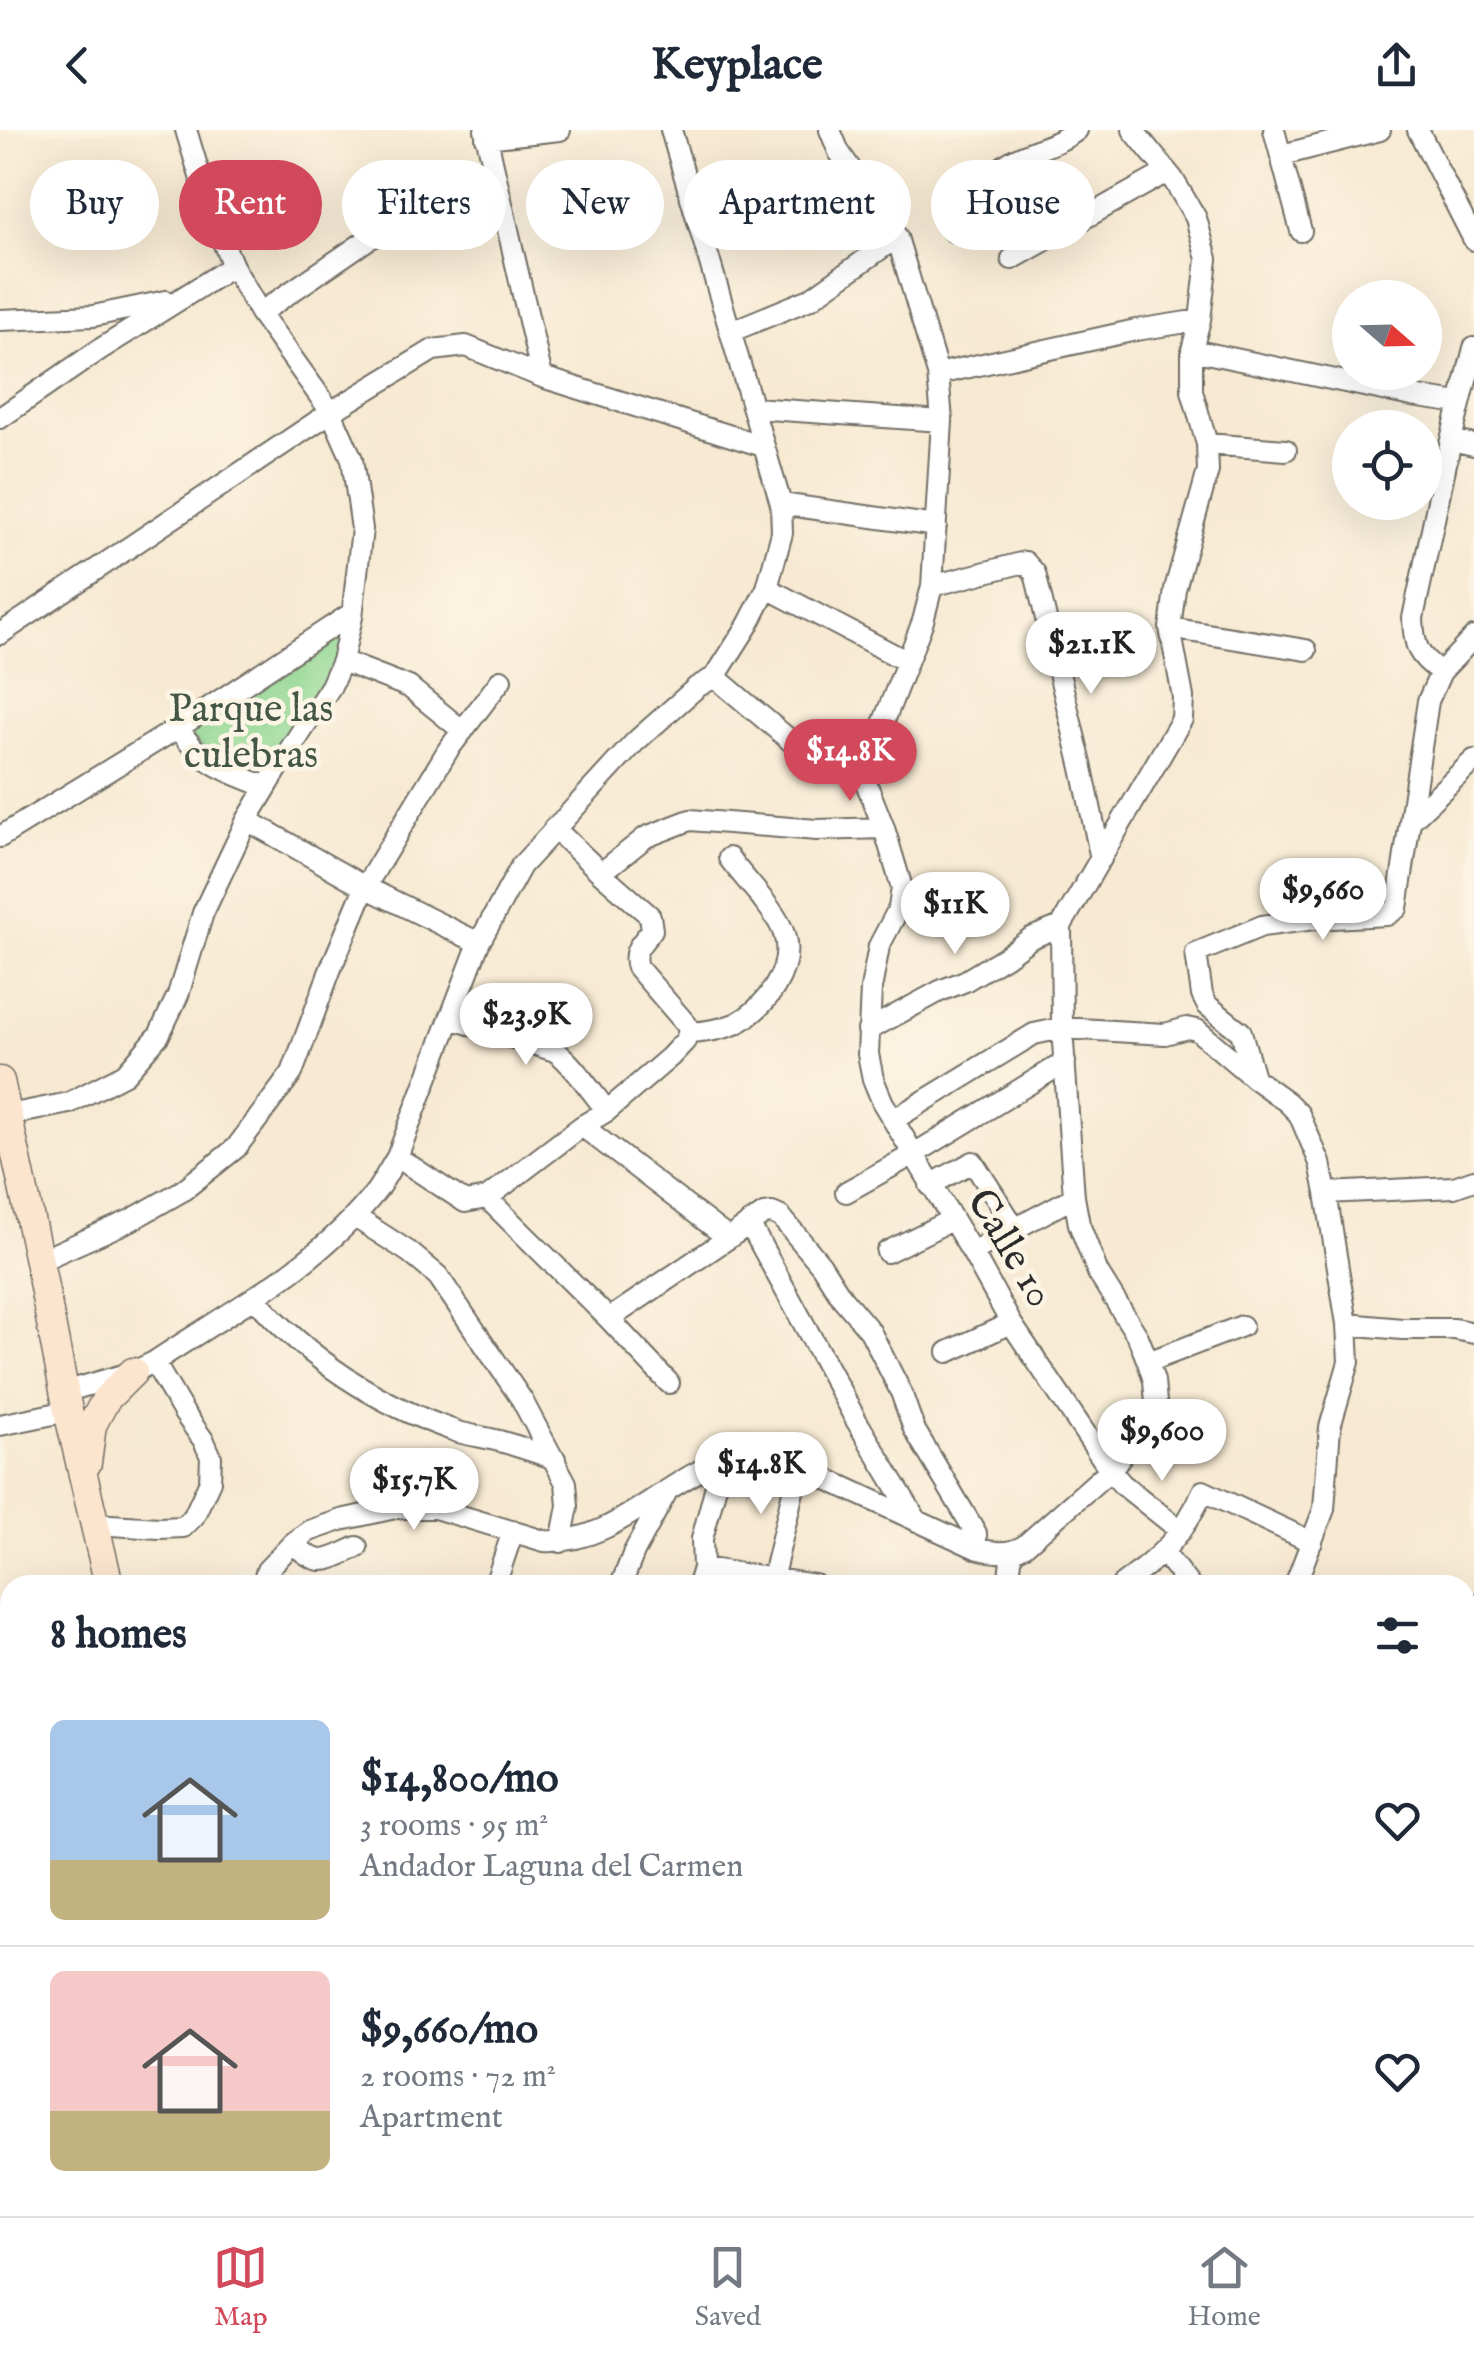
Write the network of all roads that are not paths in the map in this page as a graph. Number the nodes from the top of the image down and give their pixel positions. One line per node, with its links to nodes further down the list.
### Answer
1 (186, 130): 23 (street)
2 (560, 130): 10 (street)
3 (671, 130): 29 (street)
4 (830, 130): 13 (street)
5 (1077, 130): 14 (street)
6 (1132, 130): 15 (street)
7 (1274, 130): 11 (street)
8 (1380, 130): 11 (street)
9 (1418, 130): 18 (street)
10 (486, 134): 12 (street)
11 (1282, 156): 17 (street)
12 (491, 160)
13 (844, 160)
14 (1016, 160)
15 (1165, 173): 22 (street); 28 (street)
16 (506, 228): 34 (street)
17 (1301, 230)
18 (1474, 240)
19 (352, 250): 25 (street)
20 (877, 250): 29 (street)
21 (900, 250): 33 (street)
22 (1012, 259)
23 (234, 266): 24 (street); 25 (street)
24 (182, 297): 26 (street); 31 (street)
25 (260, 313): 37 (street)
26 (93, 316): 27 (street); 31 (street)
27 (0, 320)
28 (1200, 320): 32 (street); 33 (street)
29 (732, 331): 36 (street)
30 (1474, 348): 35 (street)
31 (98, 350): 38 (street)
32 (1192, 350): 35 (street); 41 (street)
33 (938, 374): 39 (street)
34 (542, 376): 37 (street); 43 (street)
35 (1459, 403): 40 (street)
36 (753, 408): 39 (street); 43 (street)
37 (331, 412): 49 (street); 51 (street)
38 (0, 418)
39 (942, 421): 46 (street)
40 (1450, 440): 42 (street); 56 (street)
41 (1207, 444): 44 (street); 50 (street)
42 (1474, 445)
43 (763, 446): 45 (street)
44 (1286, 450)
45 (781, 504): 46 (street); 48 (street)
46 (936, 526): 47 (street)
47 (932, 586): 55 (street); 70 (street)
48 (767, 588): 55 (street); 57 (street)
49 (352, 614): 54 (street); 59 (street)
50 (1170, 628): 53 (street); 70 (street)
51 (0, 634)
52 (1474, 637): 56 (street)
53 (1306, 650)
54 (342, 661): 60 (street); 63 (street)
55 (906, 662): 62 (street)
56 (1440, 672): 65 (street)
57 (715, 677): 62 (street); 66 (street)
58 (501, 680): 60 (street)
59 (179, 728): 63 (street); 68 (street)
60 (463, 731): 72 (street)
61 (1474, 760): 65 (street)
62 (863, 775): 67 (street, Calle 10)
63 (267, 787): 64 (street)
64 (247, 820): 72 (street); 81 (street)
65 (1410, 821): 80 (street)
66 (554, 828): 71 (street); 74 (street)
67 (884, 828): 71 (street); 77 (street, Calle 10)
68 (0, 837)
69 (729, 858): 78 (street)
70 (1101, 859): 73 (street)
71 (601, 873): 78 (street)
72 (365, 887): 74 (street); 102 (street)
73 (1061, 926): 76 (street); 77 (street)
74 (479, 943): 75 (street)
75 (450, 1018): 82 (street); 86 (street)
76 (1062, 1028): 79 (street); 80 (street); 83 (street)
77 (868, 1030): 83 (street, Calle 10)
78 (689, 1033): 82 (street)
79 (1065, 1062): 85 (street); 92 (street)
80 (1255, 1079): 90 (street)
81 (3, 1100): 94 (main road)
82 (607, 1111): 84 (street)
83 (893, 1120): 85 (street, Calle 10)
84 (582, 1126): 93 (street); 99 (street)
85 (914, 1154): 88 (street, Calle 10); 89 (street)
86 (396, 1156): 93 (street); 95 (street)
87 (1474, 1180): 90 (street)
88 (930, 1185): 96 (street, Calle 10); 98 (street)
89 (846, 1192)
90 (1326, 1192): 106 (street)
91 (0, 1193): 94 (main road)
92 (1074, 1196): 98 (street); 110 (street)
93 (486, 1198): 104 (street)
94 (28, 1211): 102 (main road)
95 (355, 1217): 103 (street); 115 (street)
96 (951, 1220): 100 (street); 101 (street, Calle 10)
97 (748, 1223): 99 (street); 121 (street); 129 (street)
98 (1015, 1228): 101 (street)
99 (728, 1238): 104 (street)
100 (887, 1252)
101 (972, 1252): 105 (street, Calle 10)
102 (39, 1261): 113 (main road)
103 (254, 1297): 111 (street); 115 (street)
104 (609, 1319): 112 (street)
105 (1011, 1323): 109 (street); 118 (street, Calle 10)
106 (1348, 1324): 108 (street); 126 (street)
107 (1242, 1326): 110 (street)
108 (1474, 1334)
109 (948, 1352)
110 (1148, 1362): 118 (street)
111 (143, 1367): 113 (street); 119 (main road); 122 (street)
112 (669, 1382)
113 (66, 1402): 114 (street); 119 (main road)
114 (0, 1425)
115 (555, 1459): 125 (street)
116 (723, 1459): 117 (street); 120 (street); 136 (street)
117 (799, 1466): 121 (street); 137 (street)
118 (1110, 1470): 124 (street, Calle 10); 130 (street)
119 (84, 1484): 122 (main road)
120 (667, 1491): 125 (street); 135 (street)
121 (918, 1522): 129 (street)
122 (95, 1524): 132 (main road)
123 (512, 1531): 125 (street); 127 (street); 134 (street)
124 (1181, 1531): 126 (street); 131 (street)
125 (561, 1542)
126 (1312, 1542): 141 (street)
127 (293, 1543): 128 (street); 133 (street)
128 (357, 1548)
129 (976, 1548): 130 (street)
130 (1012, 1552): 138 (street)
131 (1163, 1552): 139 (street); 140 (street)
132 (108, 1575)
133 (265, 1575)
134 (499, 1575)
135 (625, 1575)
136 (701, 1575)
137 (773, 1575)
138 (1009, 1575)
139 (1134, 1575)
140 (1181, 1575)
141 (1300, 1575)

